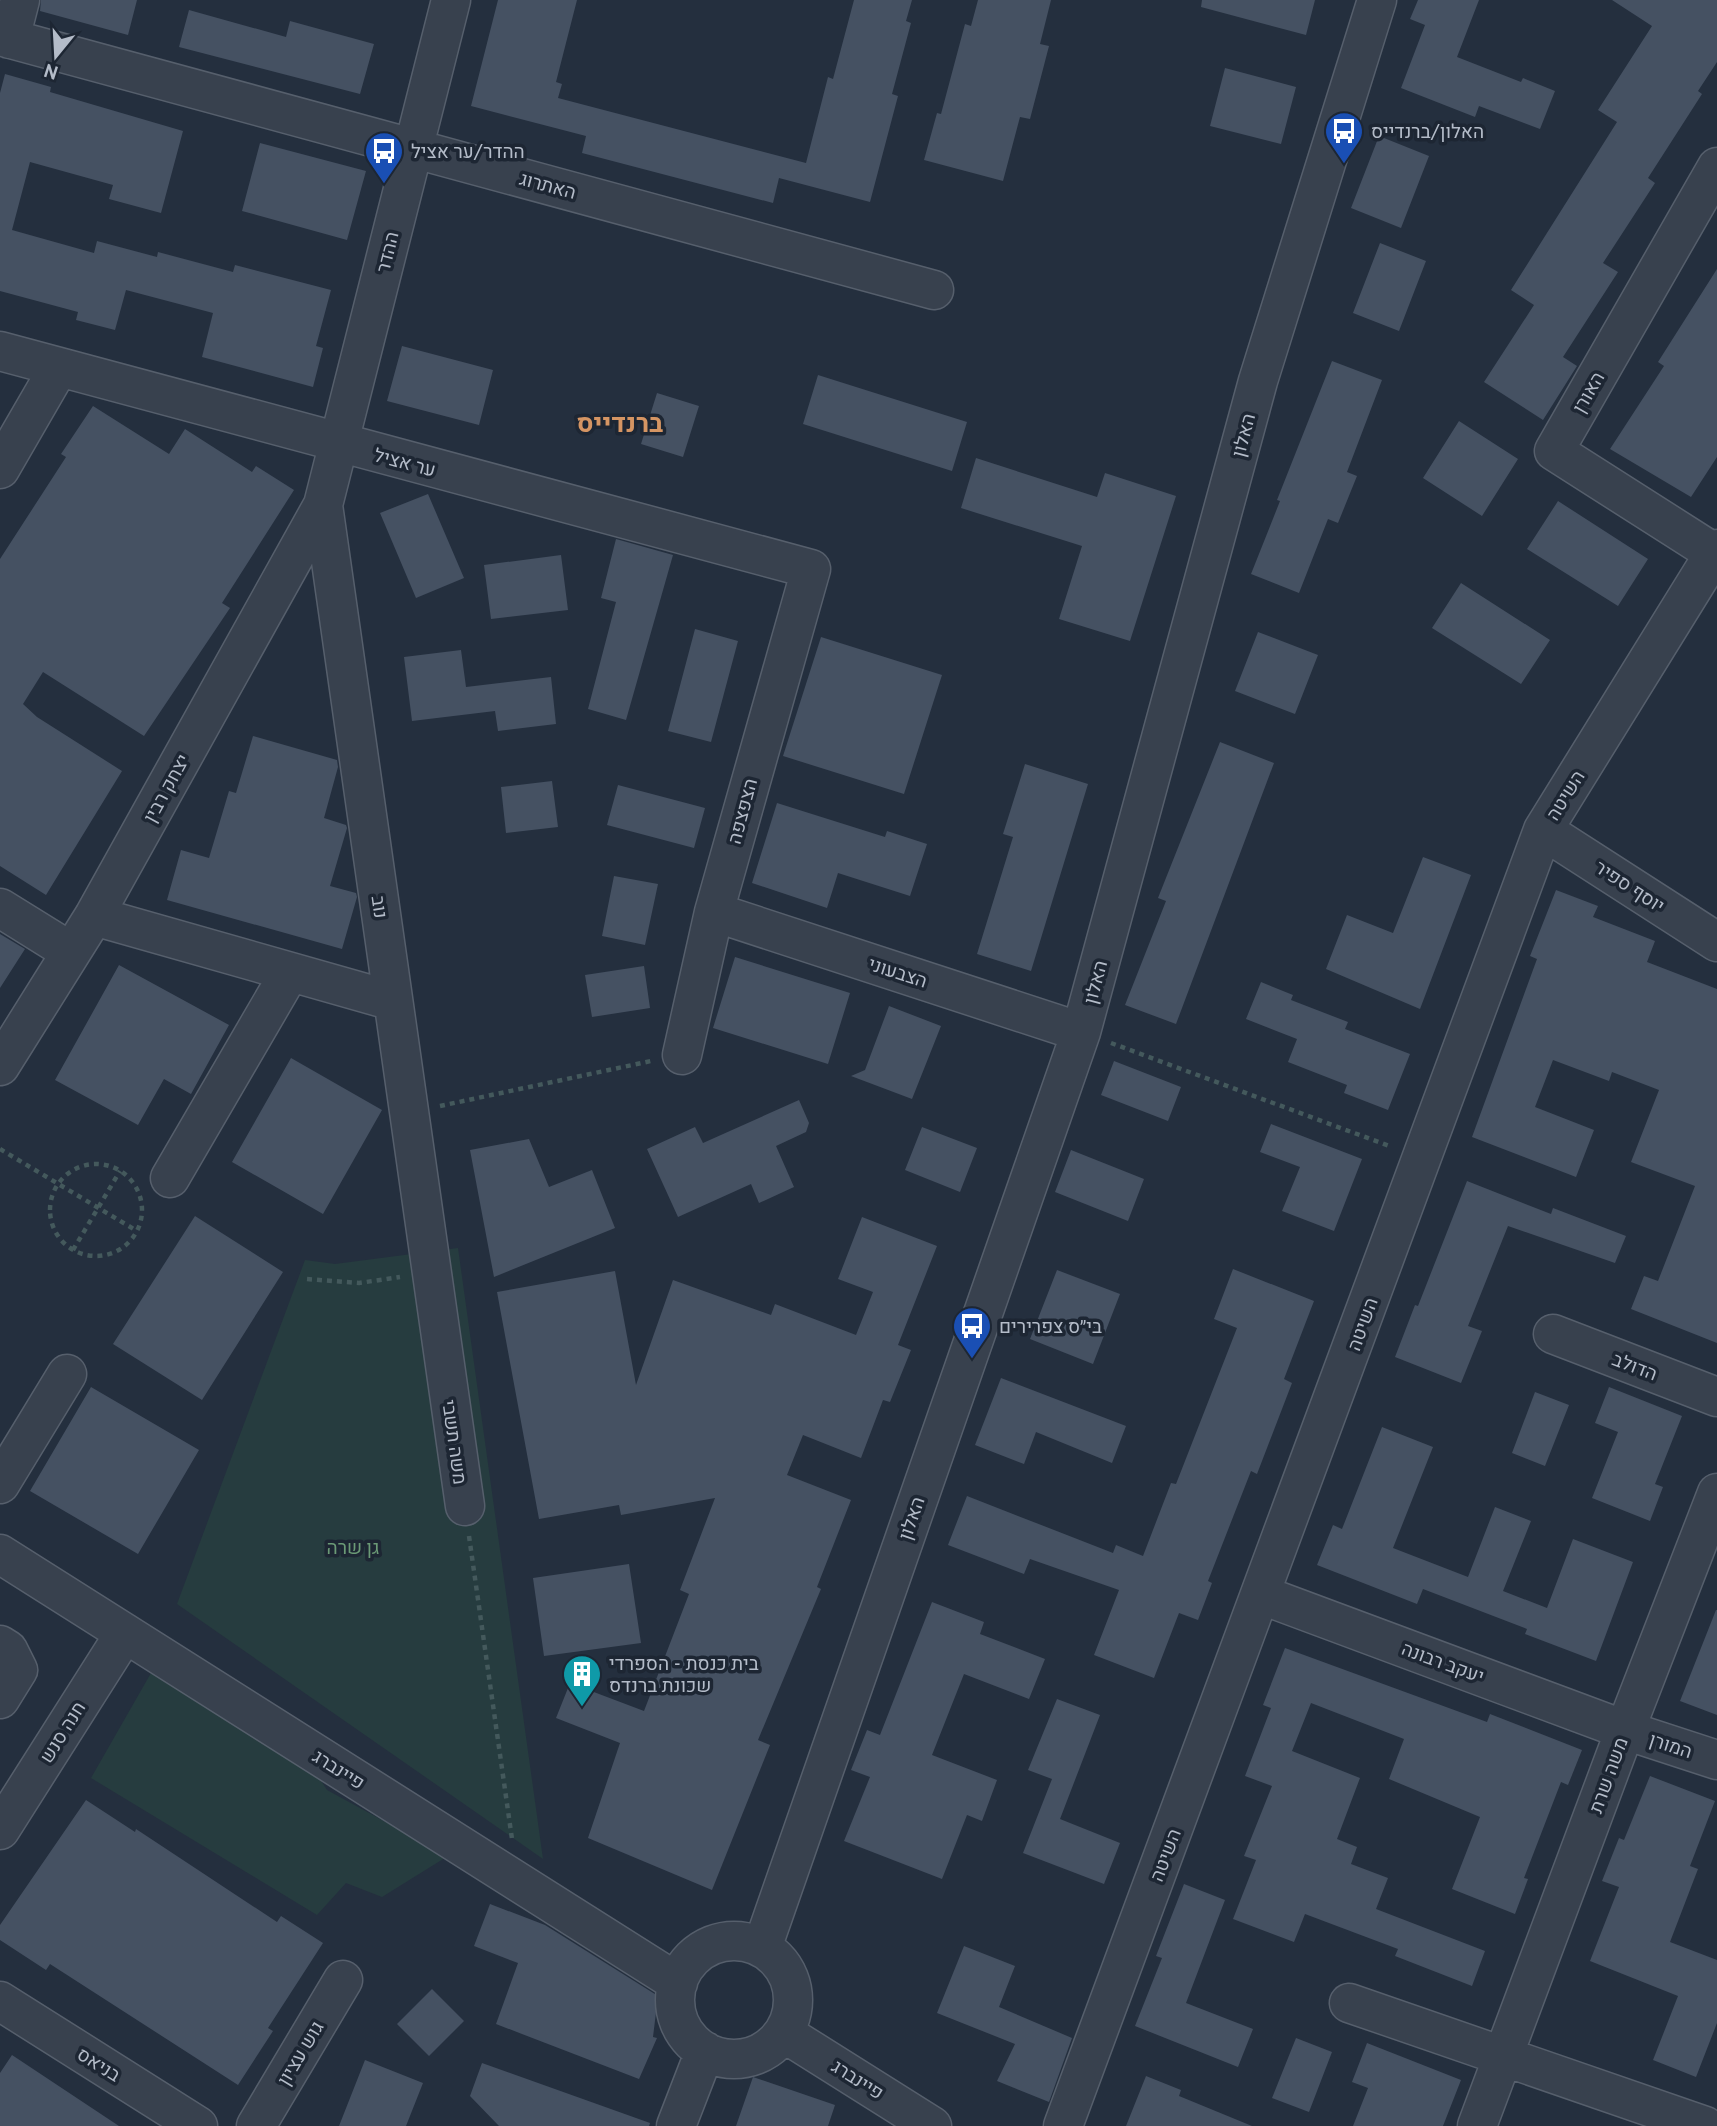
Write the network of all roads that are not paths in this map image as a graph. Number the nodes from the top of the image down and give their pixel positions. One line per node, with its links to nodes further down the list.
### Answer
1 (20, 0): 4 (street)
2 (451, 0): 5 (street, ההדר)
3 (1377, 0): 23 (street, האלון)
4 (5, 38): 5 (street, האתרוג)
5 (413, 148): 7 (street, האתרוג); 10 (street, ההדר)
6 (1717, 167): 13 (street, האורן)
7 (934, 290)
8 (0, 351): 9 (street, ער אציל)
9 (59, 367): 10 (street, ער אציל); 11 (street)
10 (338, 444): 12 (street, ההדר); 14 (street, ער אציל)
11 (0, 469)
12 (323, 505): 18 (street, יצחק רבין); 22 (street, נוב)
13 (1716, 551): 15 (street, השיטה)
14 (811, 569): 17 (street, הצפצפה)
15 (1544, 830): 19 (street, יוסף ספיר); 34 (street, השיטה)
16 (0, 908): 20 (street)
17 (714, 912): 23 (street, הצבעוני); 24 (street, הצפצפה)
18 (94, 916): 20 (street, יצחק רבין); 21 (street)
19 (1717, 942)
20 (71, 952): 25 (street, יצחק רבין)
21 (290, 972): 22 (street); 26 (street)
22 (393, 1002): 32 (street, משה תשבי)
23 (1081, 1032): 41 (street, האלון)
24 (682, 1055)
25 (0, 1066)
26 (170, 1178)
27 (1553, 1334): 29 (street, הדולב)
28 (66, 1374): 30 (street)
29 (1717, 1398)
30 (0, 1484)
31 (1717, 1493): 38 (street, משה שרת)
32 (465, 1506)
33 (0, 1554): 35 (street, פיינברג)
34 (1262, 1595): 38 (street, יעקב רבונה); 53 (street, השיטה)
35 (125, 1633): 40 (street, חנה סנש); 43 (street, פיינברג)
36 (0, 1645): 37 (street)
37 (0, 1699)
38 (1625, 1730): 39 (street, המורן); 48 (street, משה שרת)
39 (1717, 1760)
40 (4, 1813)
41 (762, 1948): 43 (street); 46 (street)
42 (343, 1980): 50 (street, גוש עציון)
43 (678, 1983): 47 (street)
44 (0, 2001): 49 (street, בניאס)
45 (1349, 2003): 48 (street)
46 (784, 2033): 47 (street); 52 (street, פיינברג)
47 (705, 2051): 51 (street)
48 (1503, 2057): 54 (street, משה שרת); 55 (street)
49 (198, 2126)
50 (256, 2126)
51 (676, 2126)
52 (932, 2126)
53 (1063, 2126)
54 (1477, 2126)
55 (1705, 2126)

